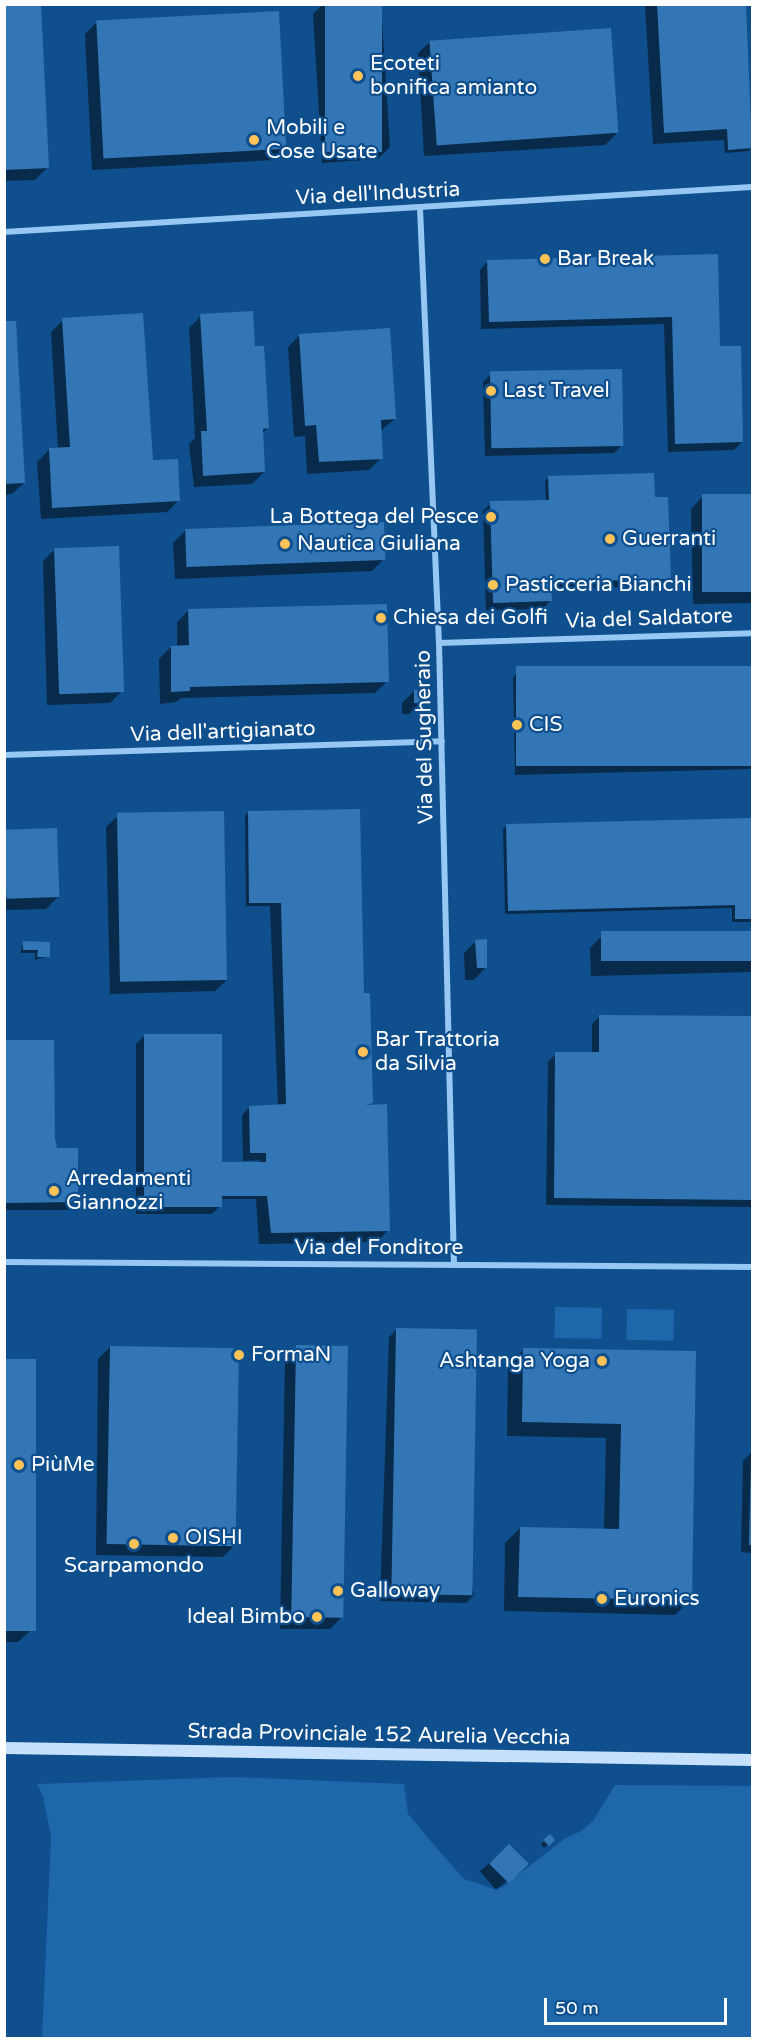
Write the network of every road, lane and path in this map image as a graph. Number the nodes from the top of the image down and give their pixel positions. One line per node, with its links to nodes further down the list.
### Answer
1 (753, 188): 2 (street, Via dell'Industria)
2 (420, 208): 3 (street, Via dell'Industria); 5 (street, Via del Sugheraio)
3 (4, 232)
4 (753, 633): 5 (street, Via del Saldatore)
5 (439, 643): 6 (street, Via del Sugheraio)
6 (442, 741): 7 (street, Via dell'artigianato); 9 (street, Via del Sugheraio)
7 (4, 755)
8 (4, 1262): 9 (street, Via del Fonditore)
9 (454, 1265): 10 (street, Via del Fonditore)
10 (753, 1267)
11 (4, 1748): 12 (main road, Strada Provinciale 152 Aurelia Vecchia)
12 (753, 1760)

